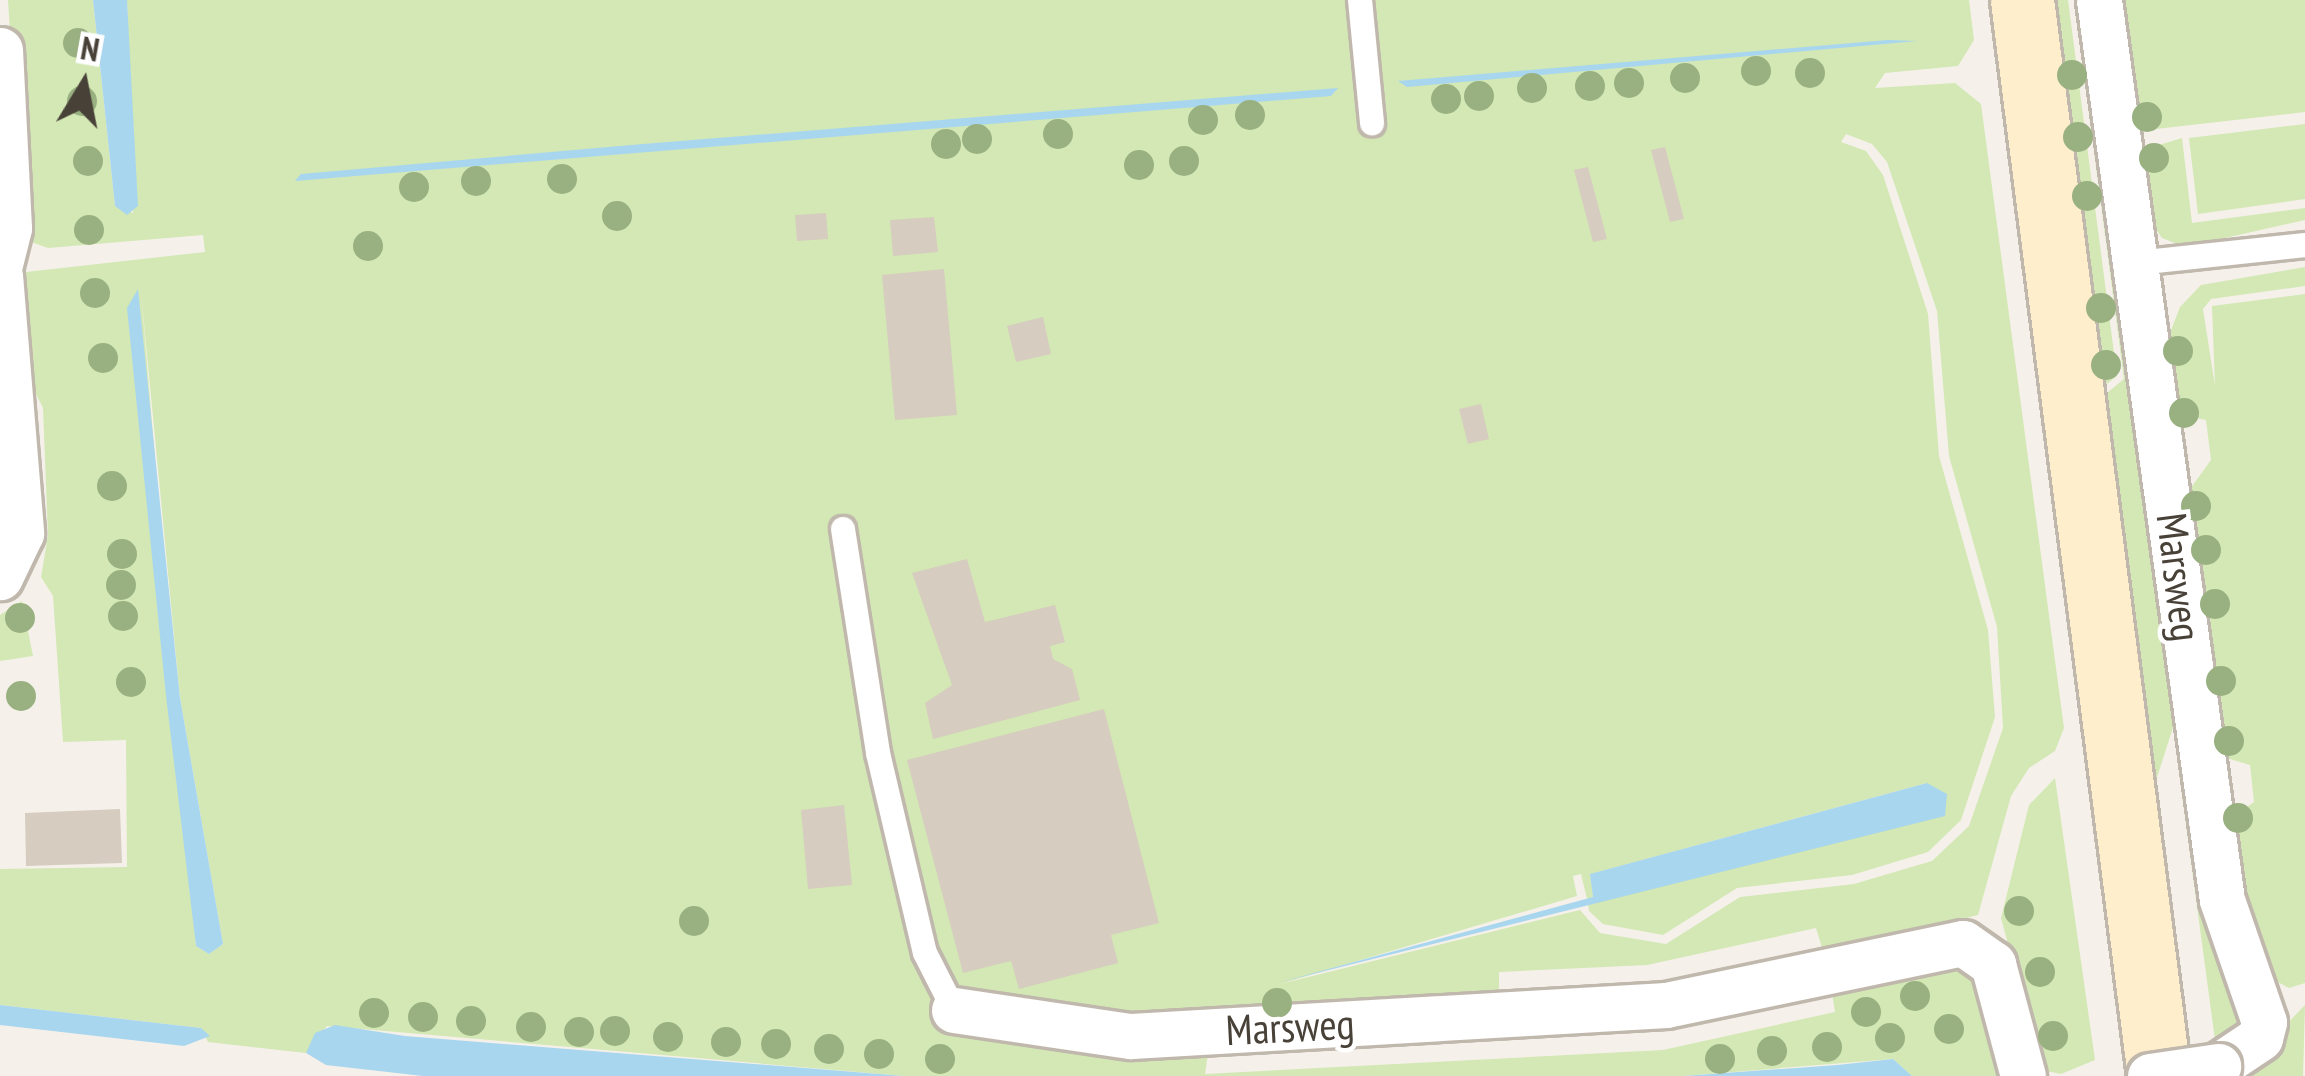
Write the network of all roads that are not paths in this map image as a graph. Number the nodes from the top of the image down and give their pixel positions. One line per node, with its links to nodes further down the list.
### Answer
1 (1360, 0): 5 (lane)
2 (2022, 0): 13 (main road, Marsweg)
3 (2099, 0): 8 (street, Marsweg)
4 (0, 50): 7 (street)
5 (1372, 123)
6 (2305, 245): 8 (lane)
7 (0, 263)
8 (2137, 263): 13 (street, Marsweg)
9 (0, 275): 11 (street)
10 (843, 529): 12 (lane, Marsweg)
11 (0, 577)
12 (953, 1010): 14 (street, Marsweg)
13 (2188, 1071): 15 (street, bridge)
14 (2023, 1076)
15 (2150, 1076)

